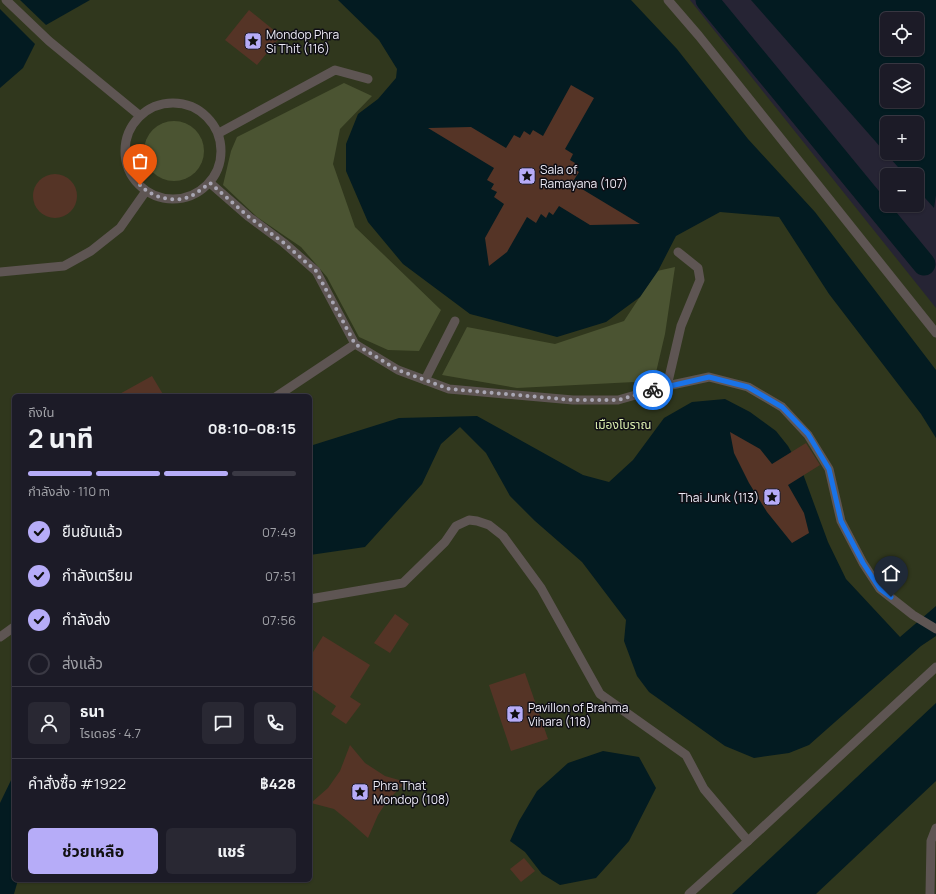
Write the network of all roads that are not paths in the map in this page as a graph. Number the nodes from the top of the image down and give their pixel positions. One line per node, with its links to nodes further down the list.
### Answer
1 (6, 0): 4 (lane)
2 (668, 0): 11 (lane)
3 (368, 79): 5 (lane)
4 (139, 115): 5 (lane); 7 (lane)
5 (218, 133): 6 (lane)
6 (210, 183): 7 (lane); 12 (lane)
7 (146, 191): 9 (lane)
8 (678, 252): 14 (lane)
9 (0, 272)
10 (455, 321): 13 (lane)
11 (936, 333)
12 (355, 344): 13 (lane); 15 (lane)
13 (425, 380): 14 (lane)
14 (667, 386): 18 (lane)
15 (280, 394)
16 (312, 599): 22 (lane)
17 (12, 628): 19 (lane)
18 (936, 629)
19 (0, 637)
20 (936, 667): 22 (lane)
21 (936, 828): 24 (lane)
22 (748, 841): 23 (lane)
23 (689, 894)
24 (930, 894)

